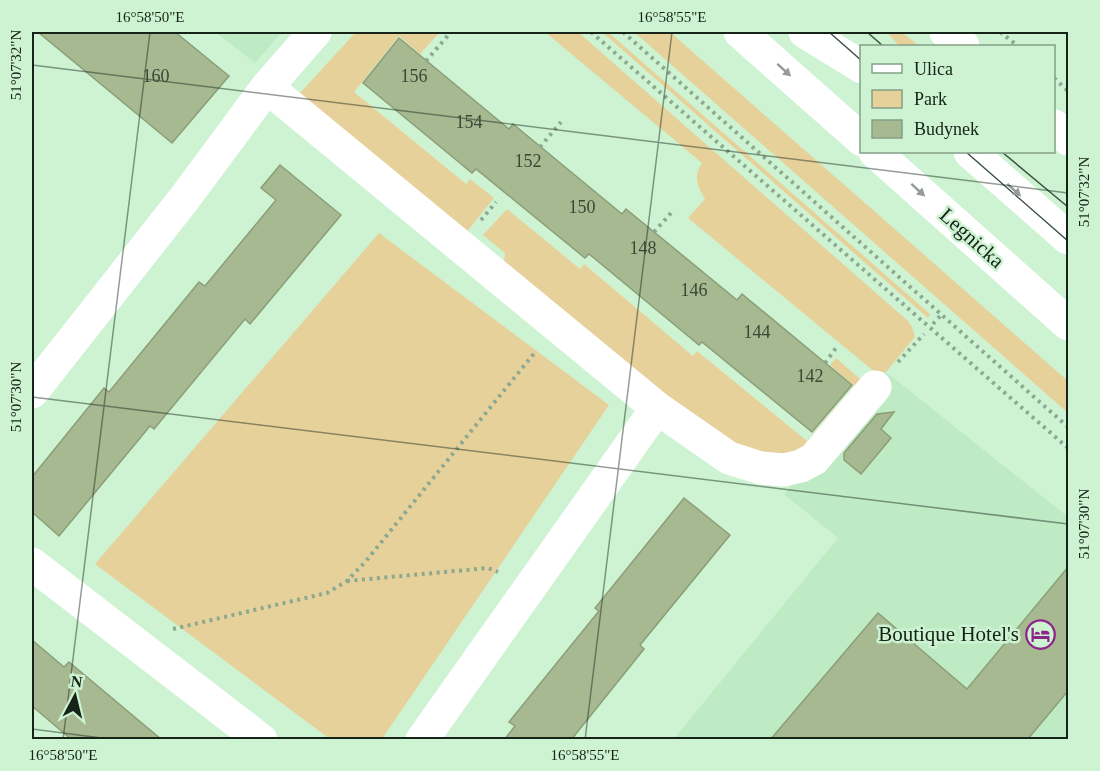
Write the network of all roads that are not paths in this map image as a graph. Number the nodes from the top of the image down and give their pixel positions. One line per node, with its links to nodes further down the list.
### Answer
1 (315, 32): 7 (main road)
2 (740, 32): 9 (main road, one-way to 9)
3 (805, 32): 6 (main road)
4 (946, 32): 5 (main road)
5 (962, 45)
6 (860, 66)
7 (267, 87): 16 (main road); 17 (main road)
8 (1055, 128): 10 (main road)
9 (860, 139)
10 (1068, 139)
11 (876, 153): 14 (main road, Legnicka, one-way to 14)
12 (971, 153): 13 (main road, one-way to 13)
13 (1068, 238)
14 (1068, 324)
15 (875, 387): 17 (main road)
16 (32, 392)
17 (657, 408): 20 (main road)
18 (32, 564): 19 (main road)
19 (261, 740)
20 (422, 740)

